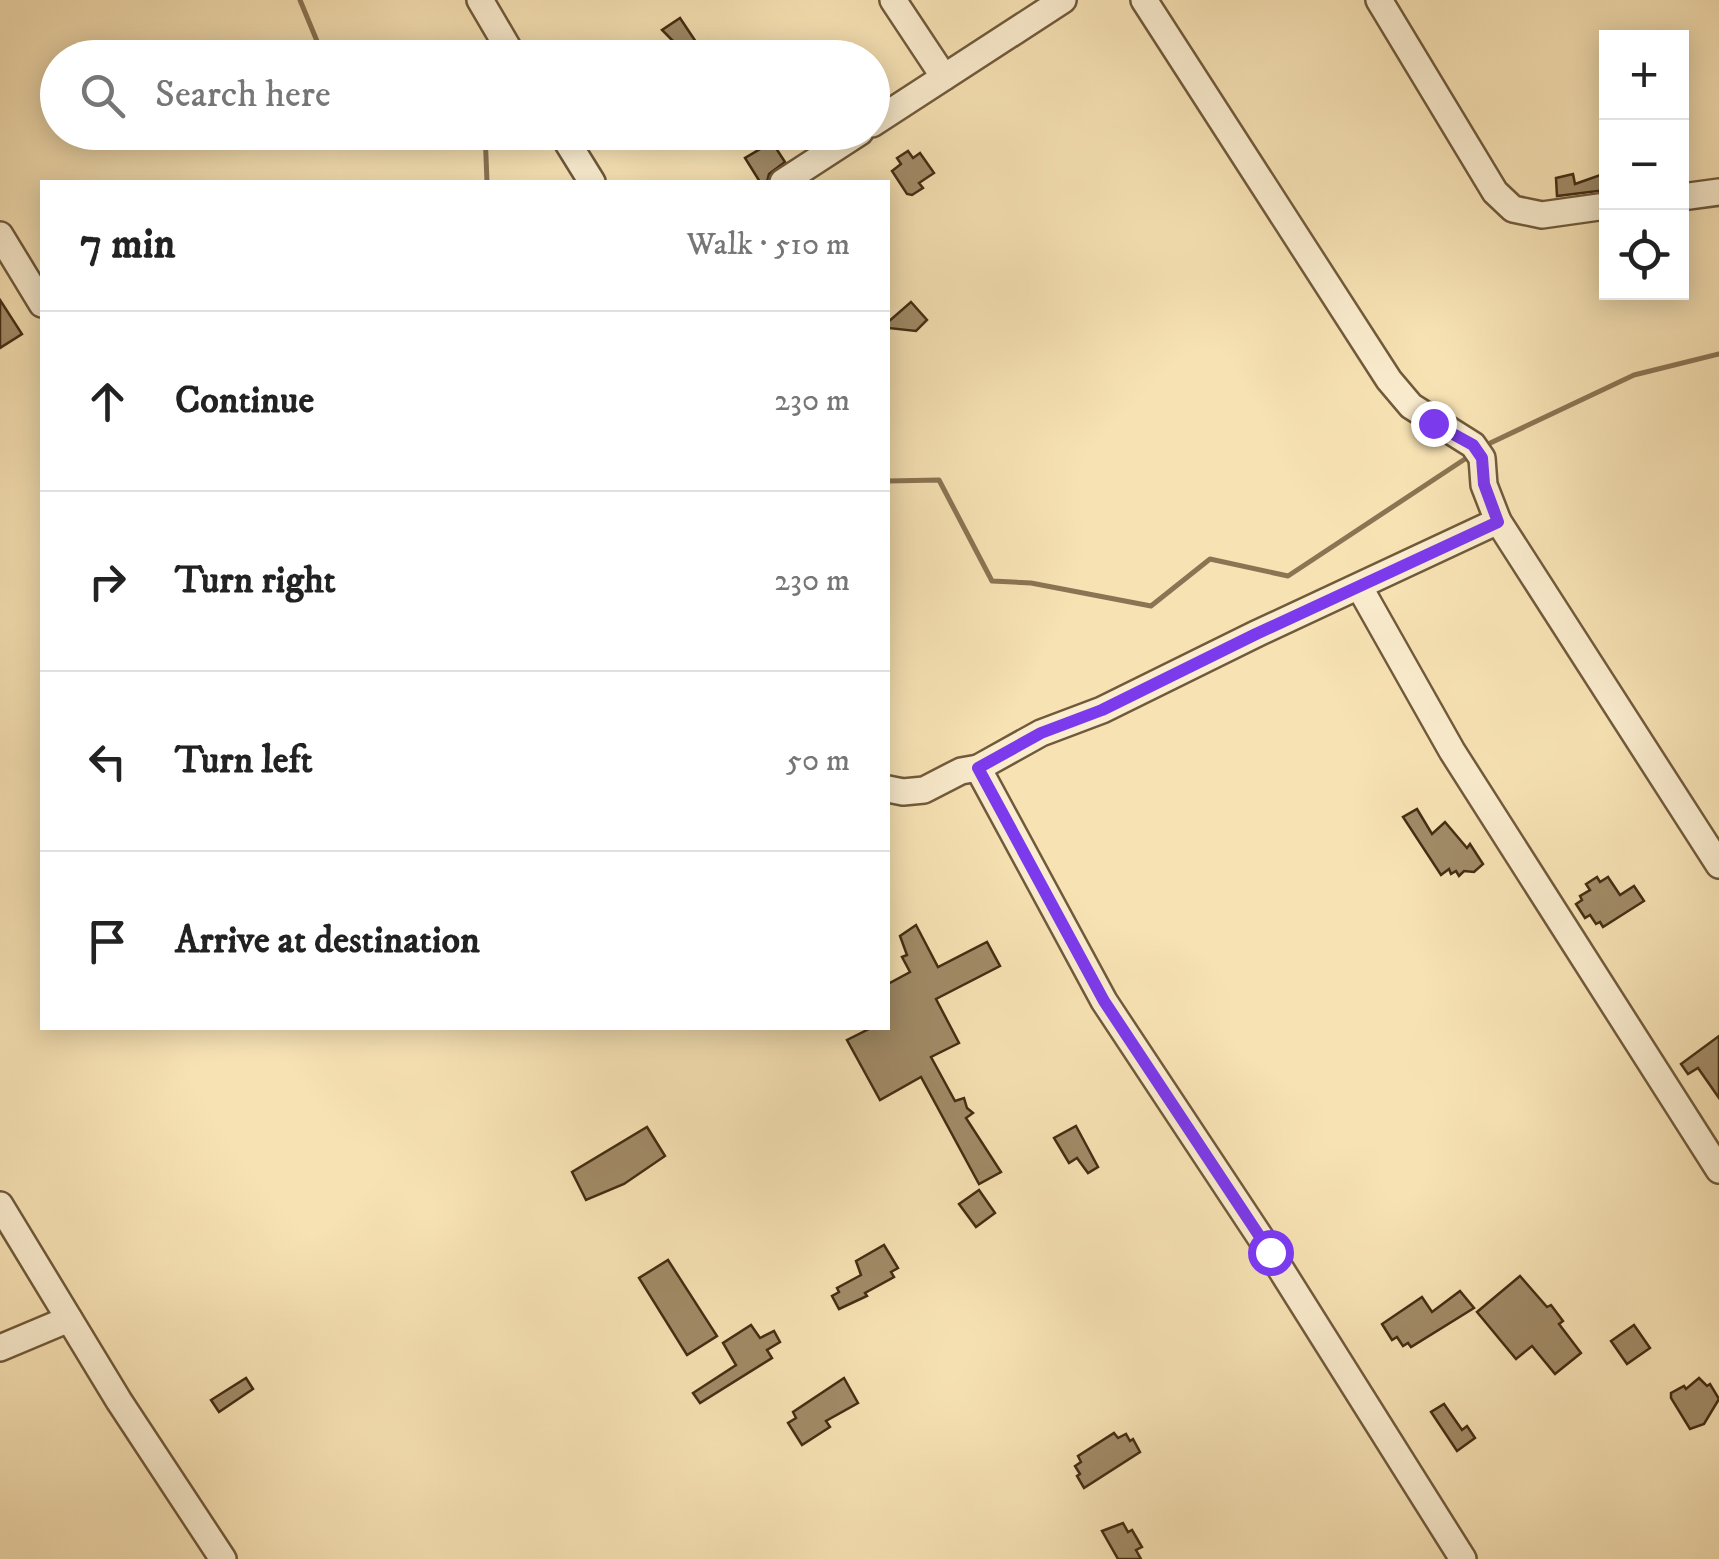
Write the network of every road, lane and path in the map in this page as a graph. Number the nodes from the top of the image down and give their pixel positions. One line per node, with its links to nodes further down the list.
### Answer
1 (480, 0): 6 (street)
2 (894, 0): 7 (street)
3 (1063, 0): 7 (street)
4 (1144, 0): 18 (street)
5 (1380, 0): 15 (street)
6 (503, 40)
7 (944, 78): 8 (street)
8 (890, 112)
9 (572, 150): 11 (street)
10 (832, 150): 12 (street)
11 (591, 180)
12 (786, 180)
13 (1719, 192): 14 (street)
14 (1689, 196)
15 (1599, 207)
16 (0, 235): 17 (street)
17 (40, 301)
18 (1498, 522): 19 (street); 22 (street)
19 (1360, 588): 20 (street); 23 (street)
20 (978, 768): 21 (street); 28 (street)
21 (890, 789)
22 (1719, 865)
23 (1719, 1170)
24 (0, 1205): 25 (street)
25 (69, 1319): 26 (street); 27 (street)
26 (0, 1348)
27 (223, 1559)
28 (1463, 1559)

